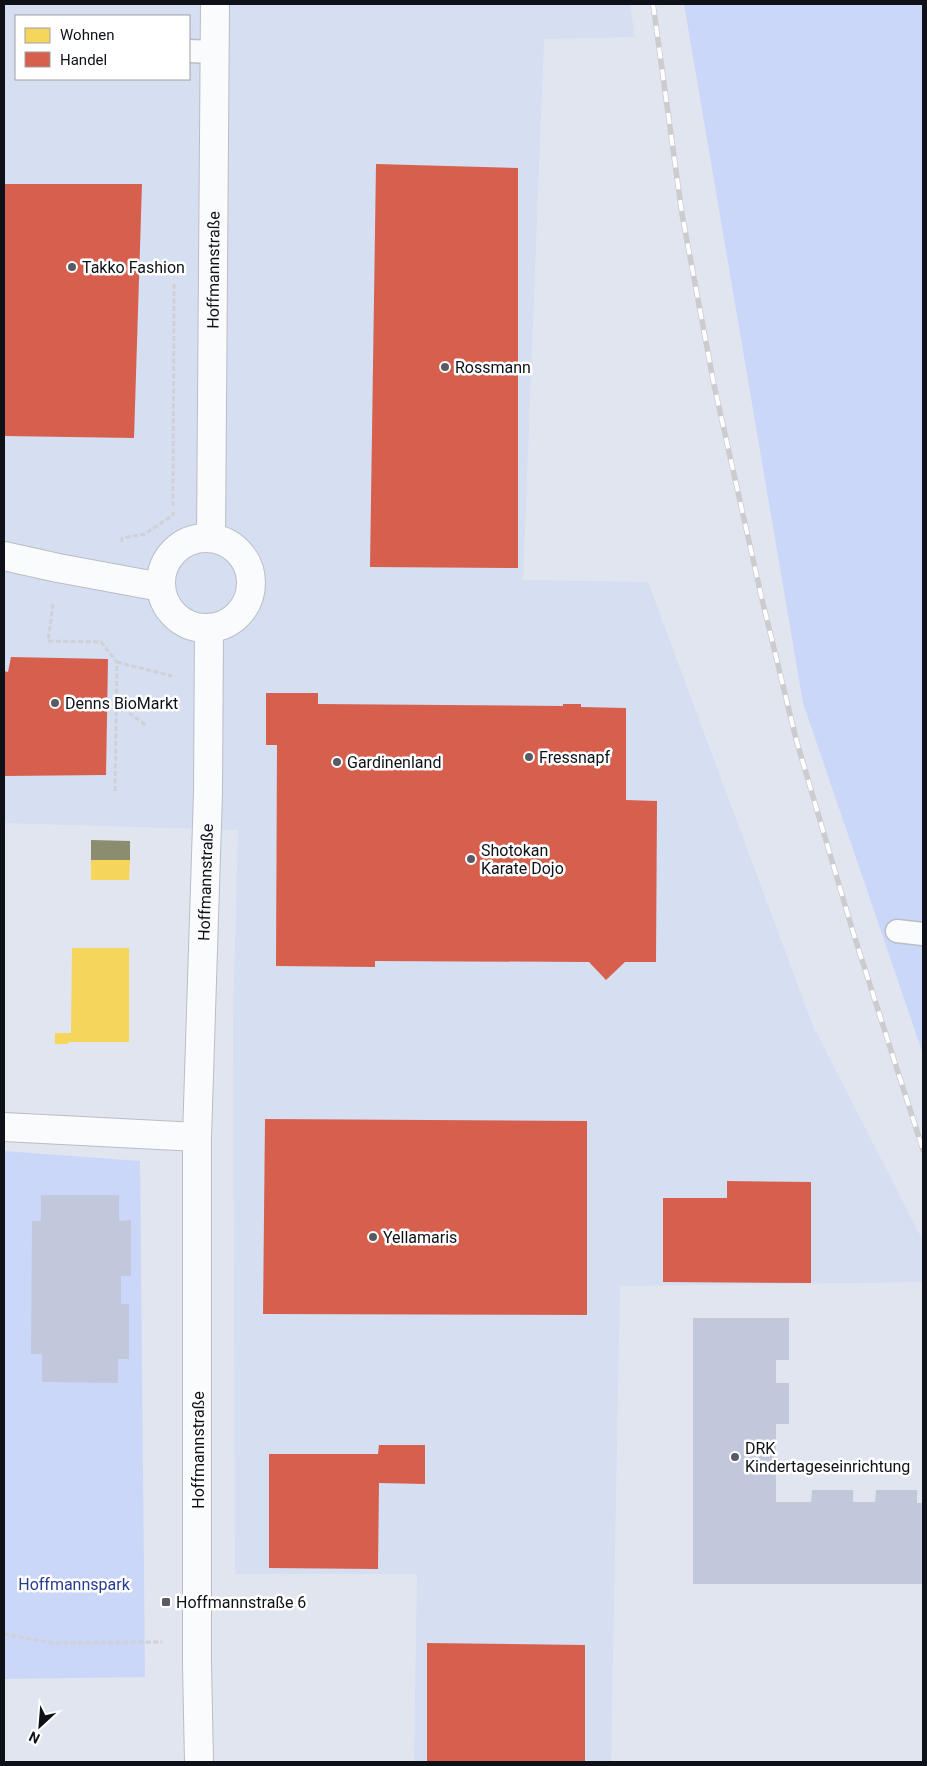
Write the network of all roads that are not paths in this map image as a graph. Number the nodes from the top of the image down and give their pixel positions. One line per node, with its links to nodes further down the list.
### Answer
1 (216, 4): 3 (street, Hoffmannstraße)
2 (190, 51): 3 (lane)
3 (215, 52): 4 (street, Hoffmannstraße)
4 (211, 538): 6 (street); 7 (street)
5 (4, 556): 6 (street)
6 (161, 586): 7 (street)
7 (209, 628): 11 (street, Hoffmannstraße)
8 (897, 931): 9 (lane)
9 (923, 934)
10 (4, 1127): 11 (street)
11 (197, 1137): 12 (street, Hoffmannstraße)
12 (199, 1762)

